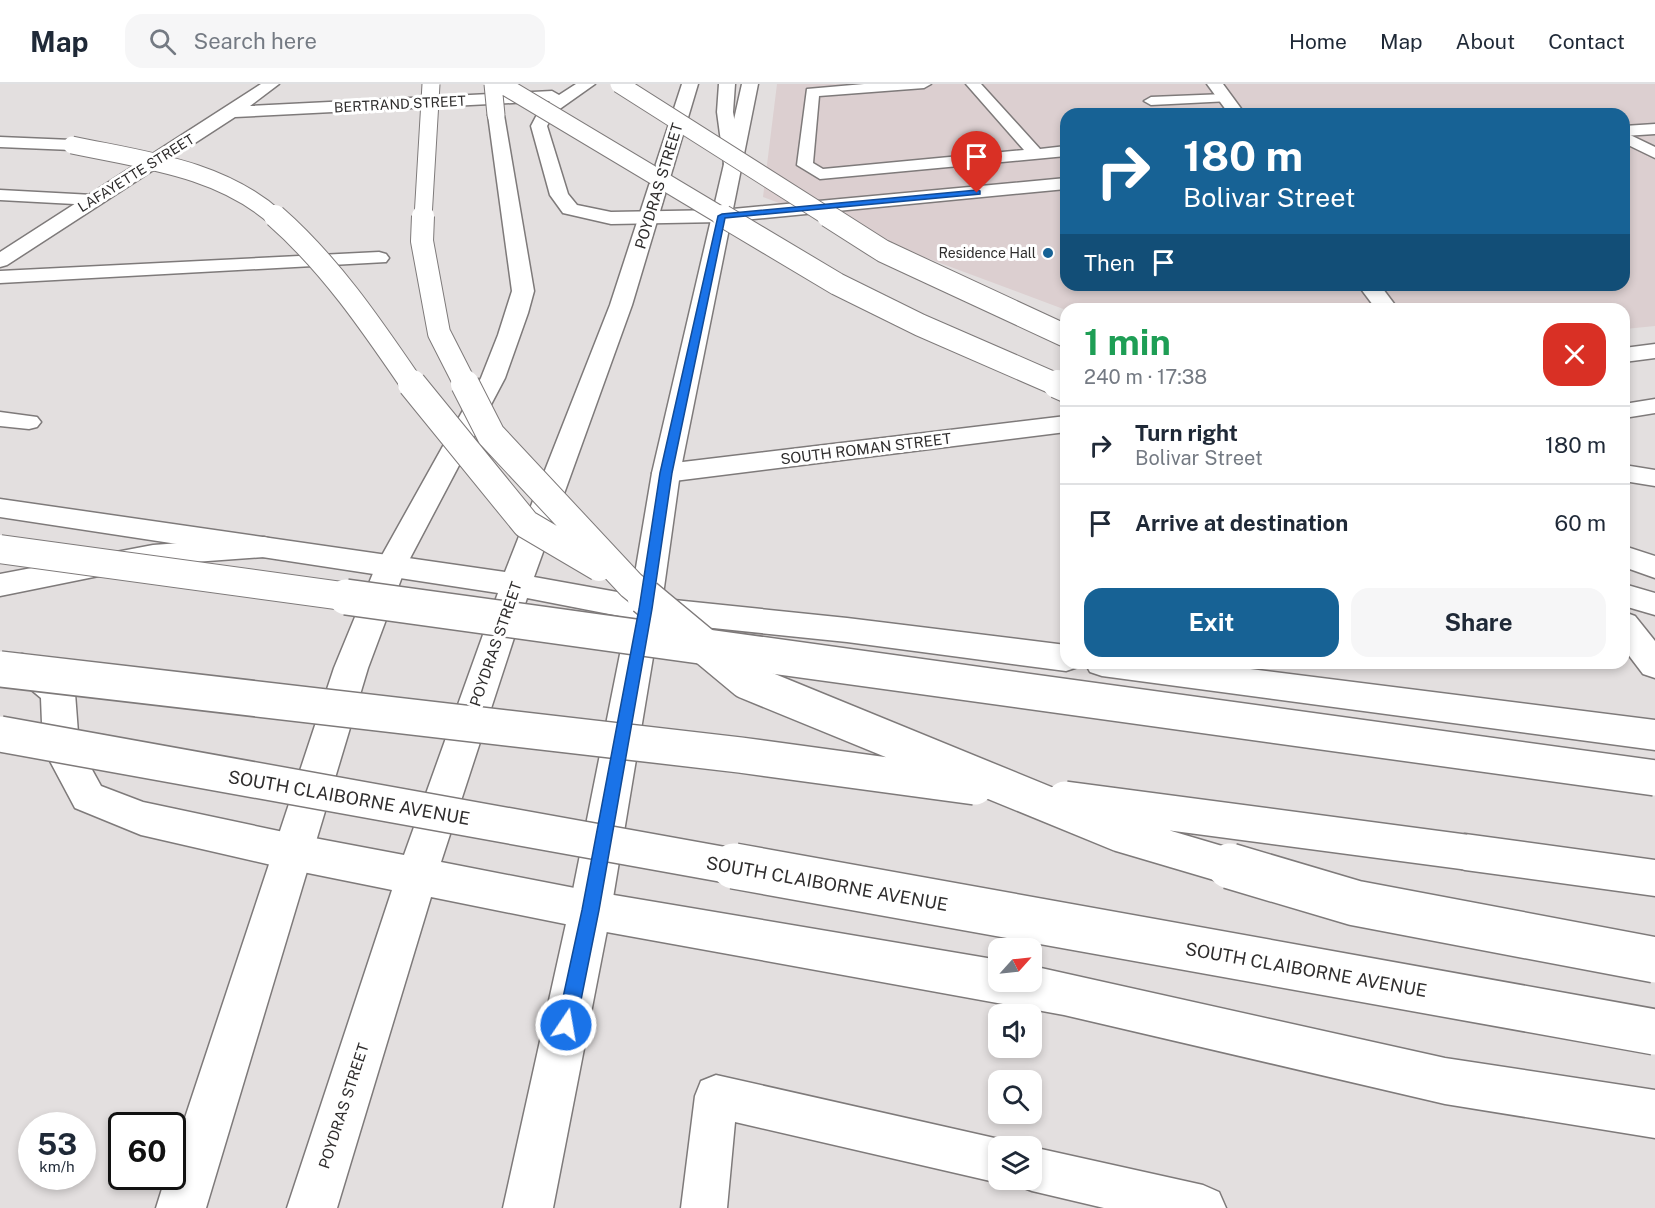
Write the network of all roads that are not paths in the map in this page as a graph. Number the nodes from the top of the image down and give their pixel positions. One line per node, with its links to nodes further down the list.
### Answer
1 (271, 84): 17 (main road, LAFAYETTE STREET)
2 (431, 84): 54 (main road, bridge)
3 (493, 84): 50 (main road, bridge)
4 (501, 84): 37 (main road, bridge)
5 (587, 84): 13 (main road)
6 (619, 84): 34 (main road, bridge)
7 (690, 84): 30 (main road, POYDRAS STREET)
8 (727, 84): 25 (main road)
9 (750, 84): 25 (main road)
10 (924, 84): 24 (lane)
11 (973, 84): 24 (lane)
12 (1215, 84): 14 (main road)
13 (569, 95): 17 (main road, BERTRAND STREET); 30 (main road)
14 (1225, 98): 15 (lane); 16 (main road)
15 (1156, 108)
16 (1232, 108)
17 (231, 112): 28 (main road, LAFAYETTE STREET)
18 (1655, 129): 19 (main road)
19 (1630, 131)
20 (1630, 140): 23 (lane)
21 (0, 142): 54 (main road, bridge)
22 (1060, 152): 24 (lane)
23 (1655, 153)
24 (1036, 154)
25 (733, 164): 29 (main road)
26 (1060, 185): 29 (main road)
27 (0, 195): 28 (lane)
28 (93, 200): 32 (main road, LAFAYETTE STREET)
29 (722, 216): 30 (main road); 43 (main road)
30 (649, 219): 53 (main road, POYDRAS STREET)
31 (379, 258): 33 (lane)
32 (0, 261)
33 (0, 278)
34 (1060, 333)
35 (1655, 351): 36 (main road)
36 (1630, 354)
37 (1060, 385)
38 (1655, 406): 39 (lane)
39 (1630, 410)
40 (0, 419): 41 (lane)
41 (29, 422)
42 (1060, 425): 43 (main road, SOUTH ROMAN STREET)
43 (666, 473): 54 (main road)
44 (1630, 474): 45 (lane)
45 (1655, 478)
46 (0, 508): 47 (main road)
47 (264, 547): 50 (main road); 52 (main road)
48 (0, 549): 65 (main road, bridge)
49 (1630, 558): 51 (main road)
50 (391, 566): 53 (main road); 66 (main road)
51 (1655, 567)
52 (0, 585)
53 (516, 585): 54 (main road); 67 (main road, POYDRAS STREET)
54 (638, 597): 58 (main road); 69 (main road); 70 (main road, bridge)
55 (1630, 597): 56 (main road)
56 (1655, 604)
57 (1630, 632): 60 (main road)
58 (1060, 657)
59 (0, 663): 66 (main road)
60 (1655, 665)
61 (0, 669): 68 (main road, bridge)
62 (1148, 669): 64 (main road)
63 (0, 734): 71 (main road, SOUTH CLAIBORNE AVENUE, bridge)
64 (1655, 735)
65 (1655, 778)
66 (293, 852): 67 (main road); 75 (main road)
67 (417, 876): 69 (main road); 76 (main road, POYDRAS STREET)
68 (1655, 878)
69 (590, 910): 72 (main road); 77 (main road)
70 (1655, 960)
71 (1655, 1032)
72 (1655, 1114)
73 (988, 1158): 78 (lane)
74 (1042, 1171): 79 (lane)
75 (180, 1208)
76 (312, 1208)
77 (528, 1208)
78 (704, 1208)
79 (1203, 1208)

